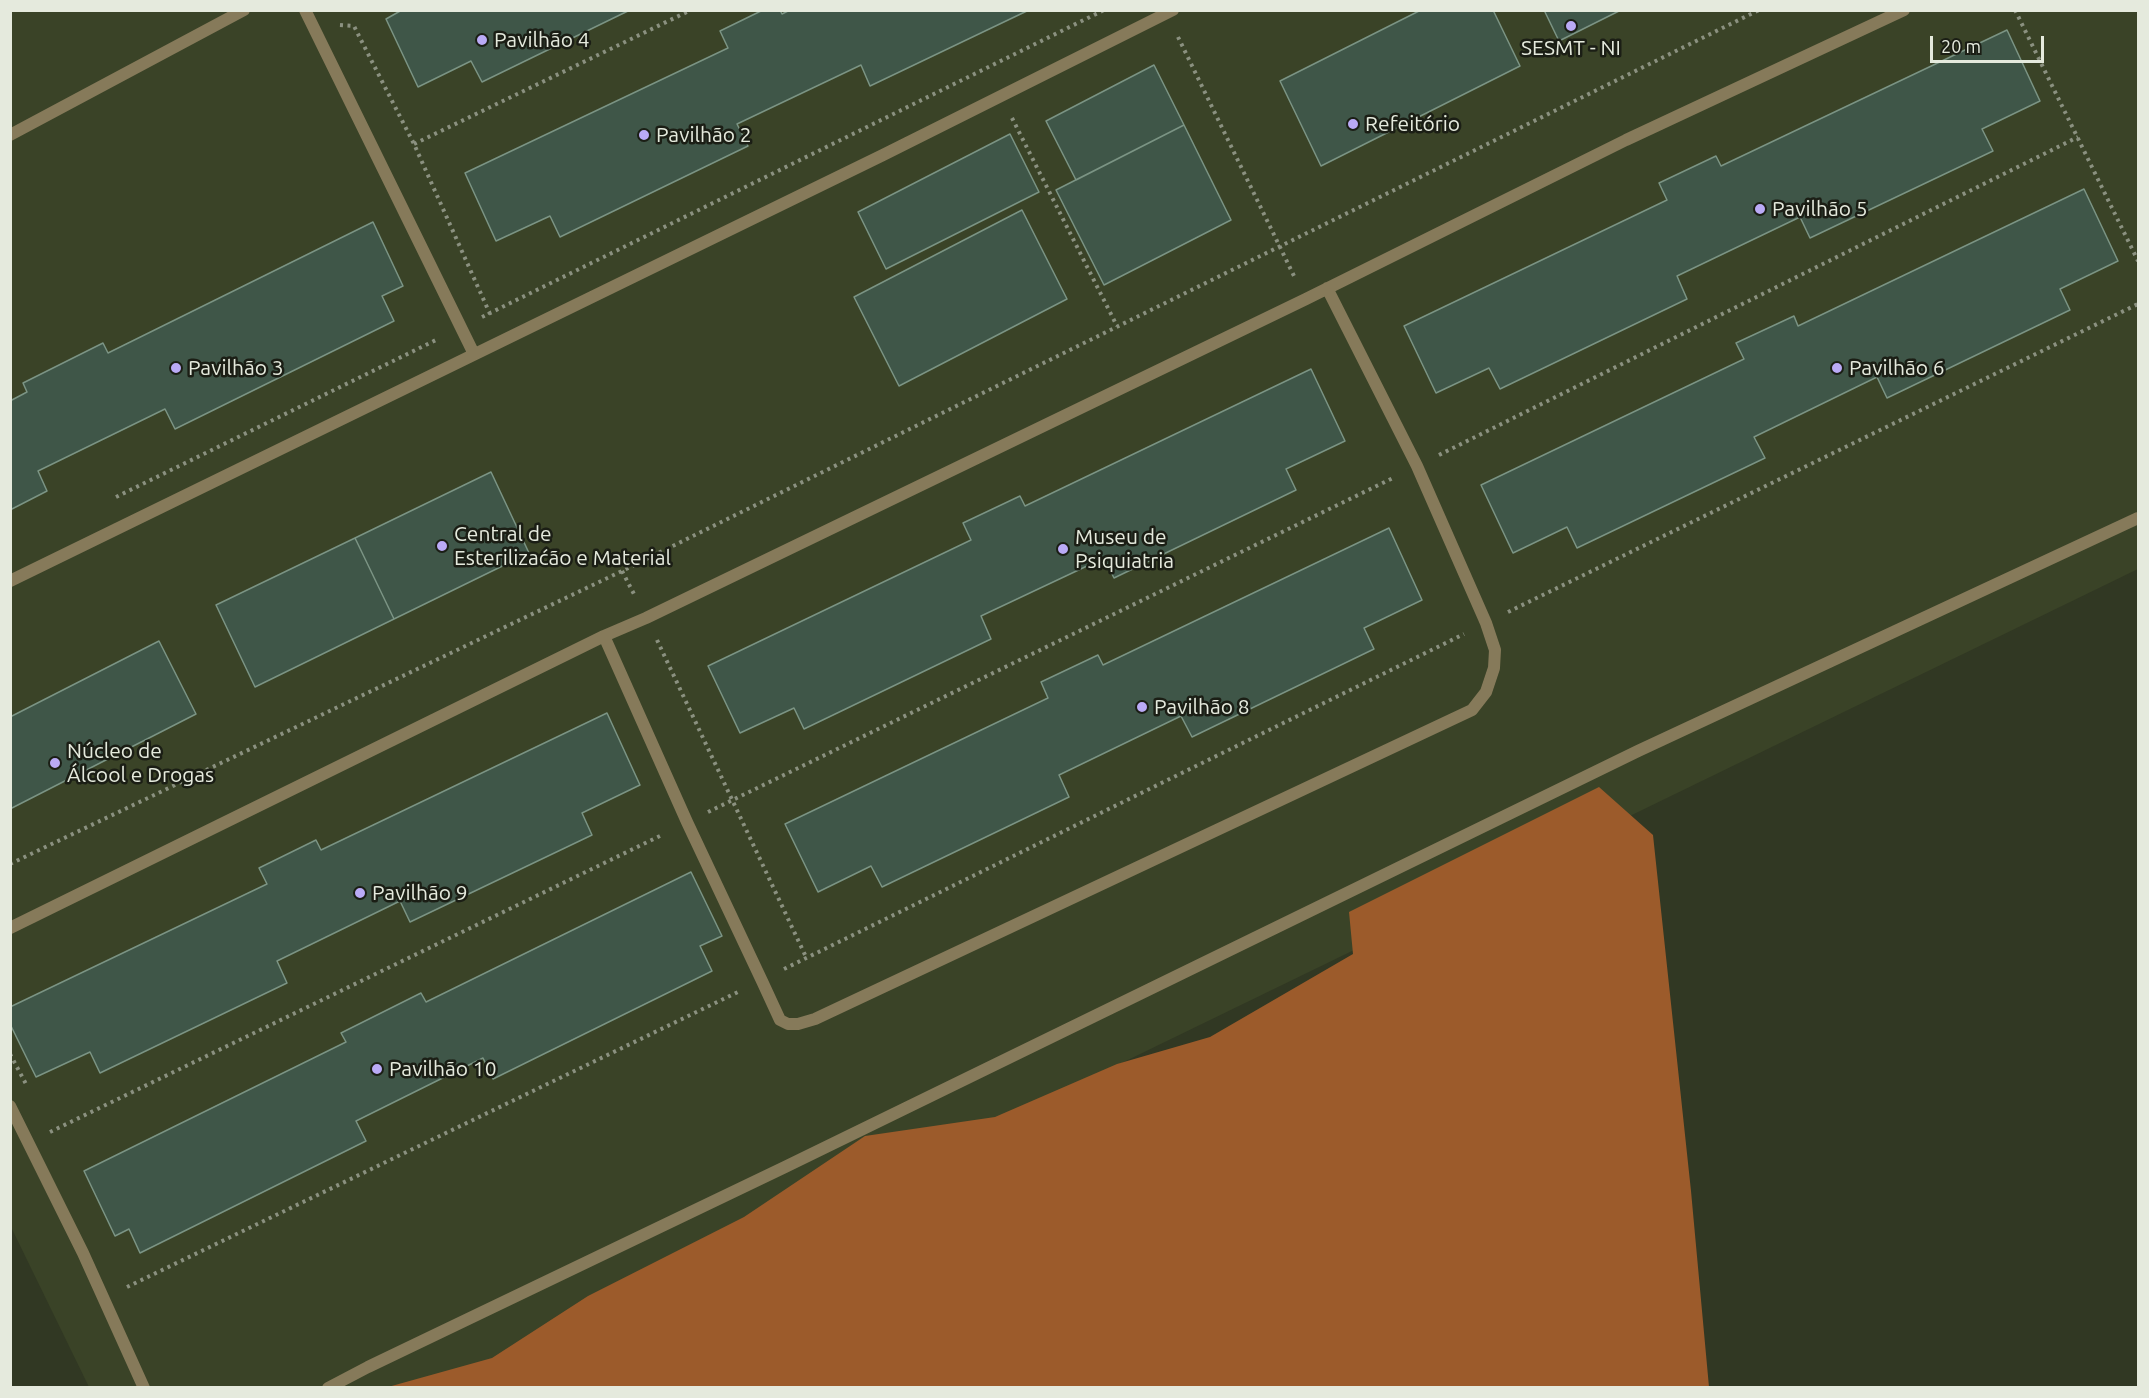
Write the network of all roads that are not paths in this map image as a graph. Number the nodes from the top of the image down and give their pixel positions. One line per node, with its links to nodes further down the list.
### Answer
1 (244, 10): 5 (lane)
2 (305, 10): 7 (lane)
3 (1173, 10): 7 (lane)
4 (1904, 10): 6 (lane)
5 (10, 135)
6 (1327, 288): 10 (lane); 10 (lane)
7 (474, 354): 9 (lane)
8 (2139, 518): 14 (lane)
9 (10, 581)
10 (604, 636): 11 (lane)
11 (10, 928)
12 (10, 1106): 13 (lane)
13 (144, 1388)
14 (328, 1388)

